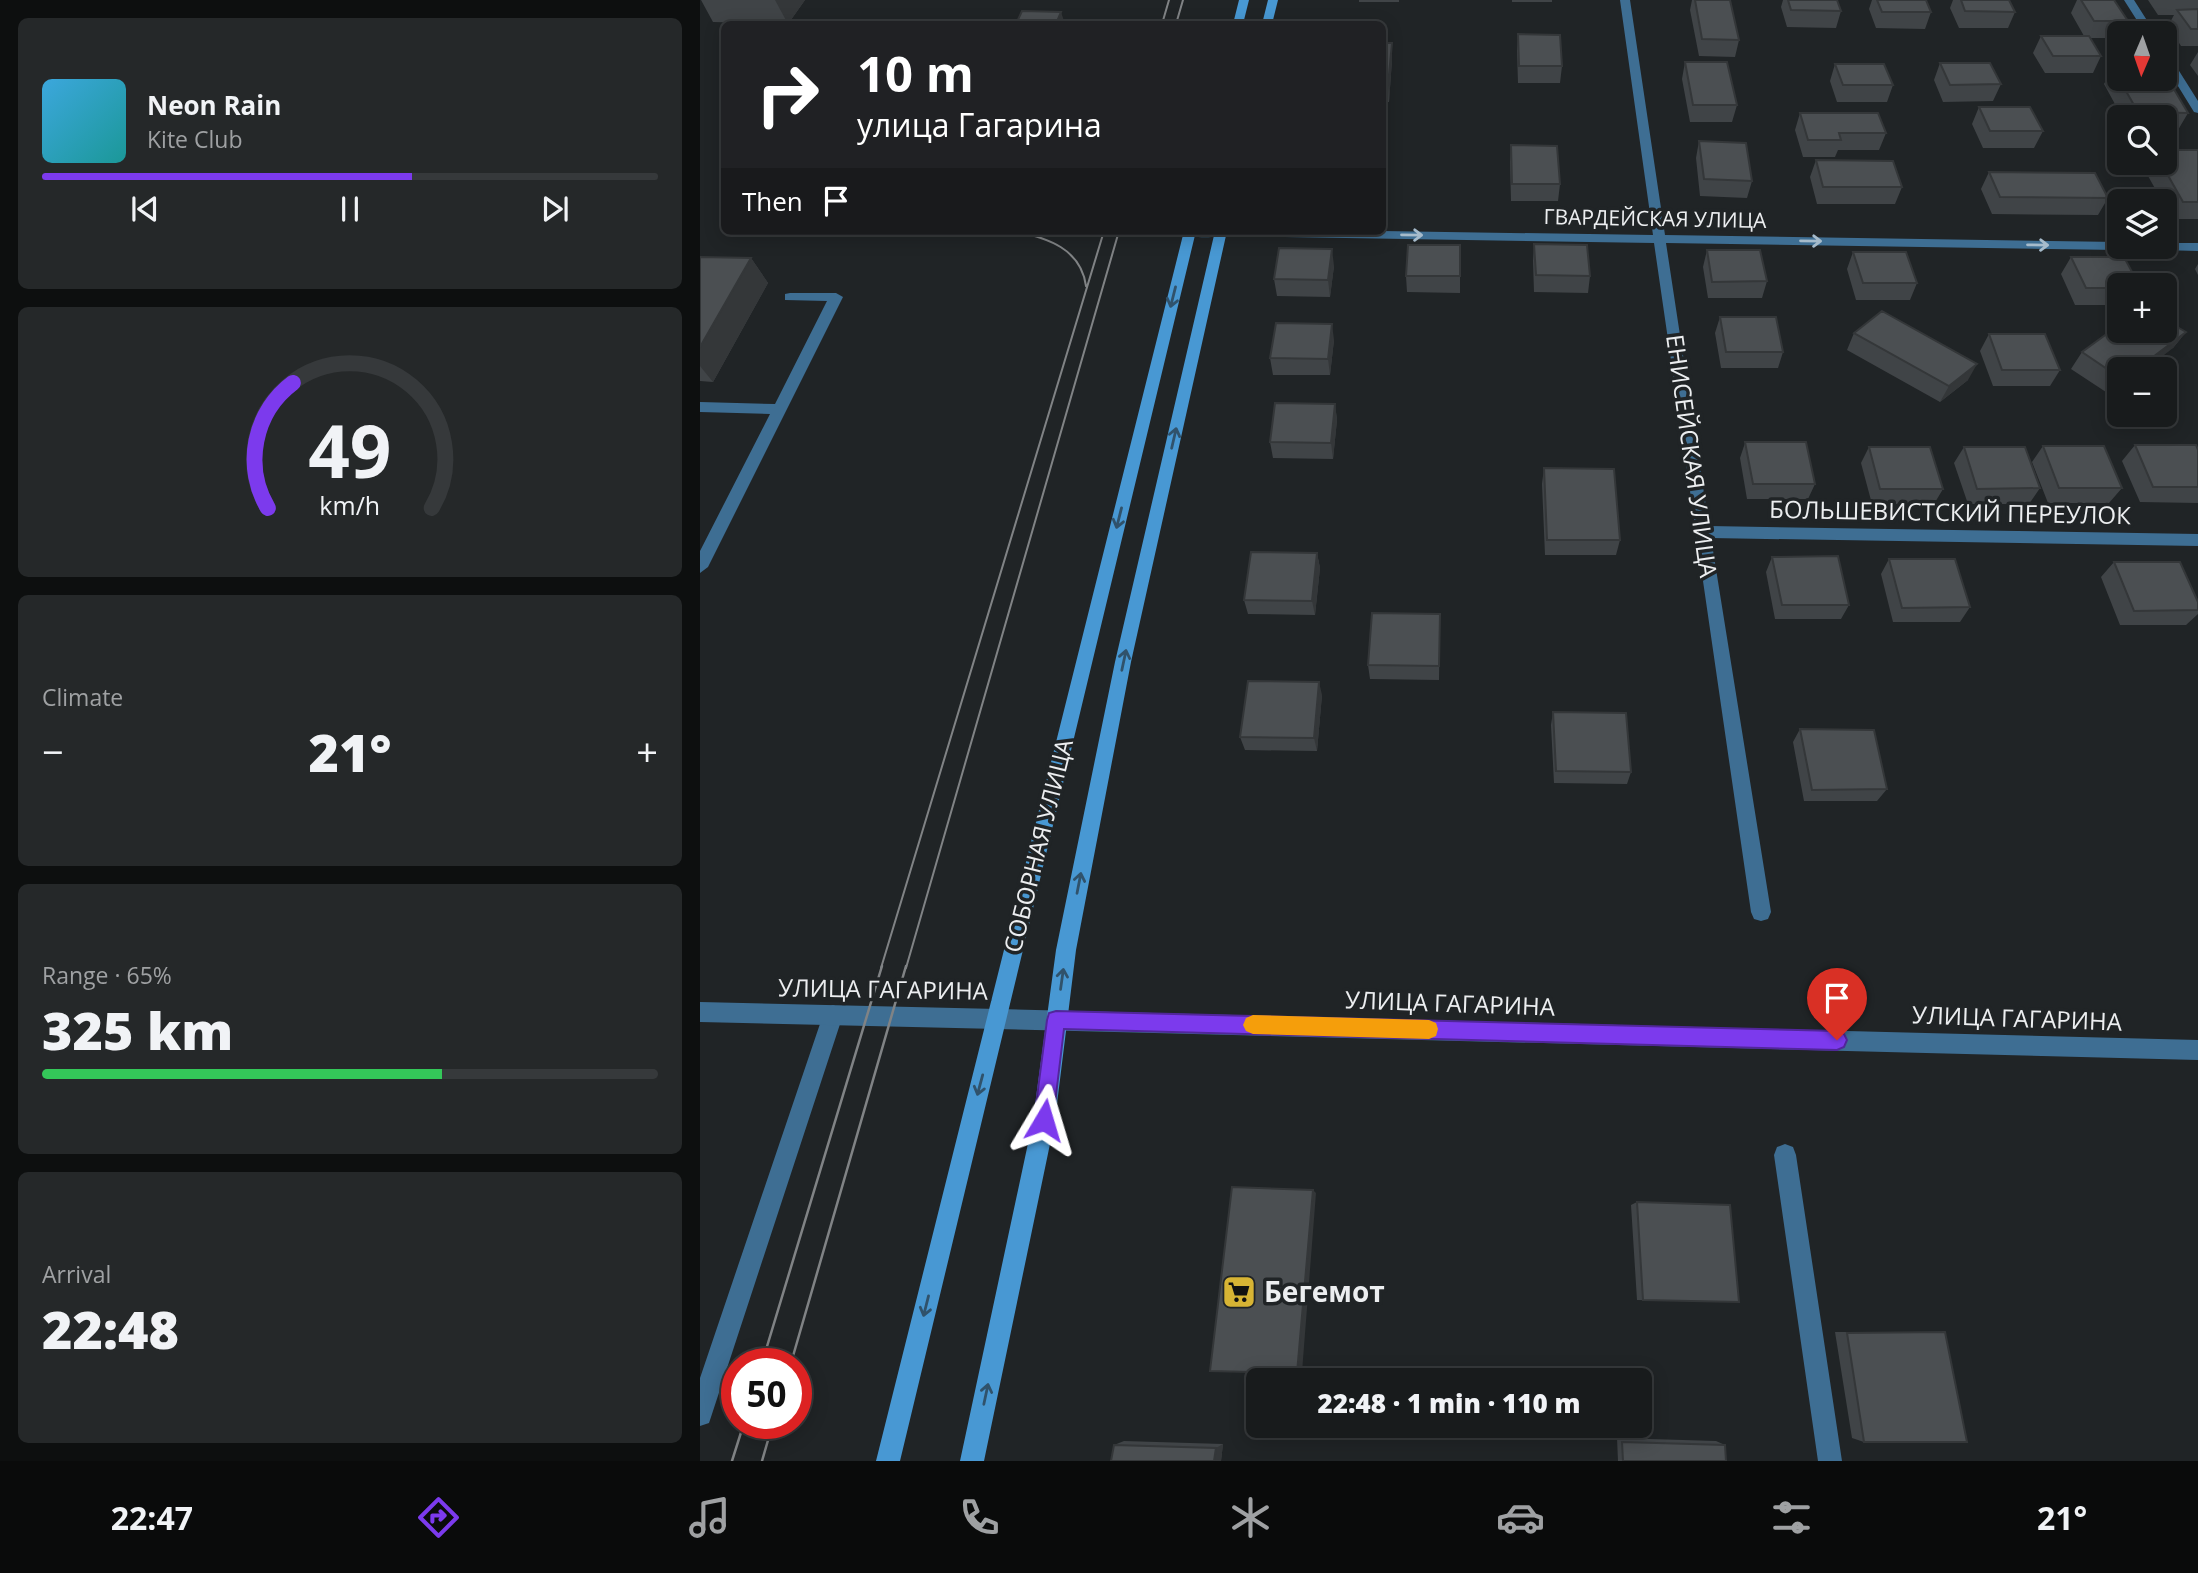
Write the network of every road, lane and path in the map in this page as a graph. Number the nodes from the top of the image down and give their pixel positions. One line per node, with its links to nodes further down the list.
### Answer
1 (1244, 0): 5 (main road)
2 (1273, 0): 6 (main road)
3 (1625, 0): 13 (street, ЕНИСЕЙСКАЯ УЛИЦА)
4 (2129, 0): 7 (street)
5 (1239, 21)
6 (1268, 21)
7 (2142, 21)
8 (2177, 76): 9 (street)
9 (2198, 110)
10 (1386, 234): 13 (street, ГВАРДЕЙСКАЯ УЛИЦА, one-way to 13)
11 (1189, 235): 26 (main road, СОБОРНАЯ УЛИЦА, one-way to 26)
12 (1220, 235): 27 (main road, СОБОРНАЯ УЛИЦА, one-way to 12)
13 (1659, 239): 14 (street, ГВАРДЕЙСКАЯ УЛИЦА, one-way to 14); 20 (street, ЕНИСЕЙСКАЯ УЛИЦА)
14 (2107, 246)
15 (2177, 247): 16 (street)
16 (2198, 247)
17 (790, 297): 19 (street)
18 (700, 407): 19 (street)
19 (779, 409): 22 (street)
20 (1702, 532): 21 (street, БОЛЬШЕВИСТСКИЙ ПЕРЕУЛОК); 23 (street, ЕНИСЕЙСКАЯ УЛИЦА)
21 (2198, 540)
22 (700, 567)
23 (1761, 912)
24 (700, 1012): 25 (street, УЛИЦА ГАГАРИНА)
25 (833, 1015): 26 (street, УЛИЦА ГАГАРИНА); 30 (street)
26 (998, 1019): 27 (street, УЛИЦА ГАГАРИНА); 31 (main road, СОБОРНАЯ УЛИЦА, one-way to 31)
27 (1056, 1020): 28 (street, УЛИЦА ГАГАРИНА); 32 (main road, СОБОРНАЯ УЛИЦА, one-way to 27)
28 (2198, 1050)
29 (1785, 1155): 33 (street)
30 (700, 1414)
31 (888, 1461)
32 (972, 1461)
33 (1829, 1461)

